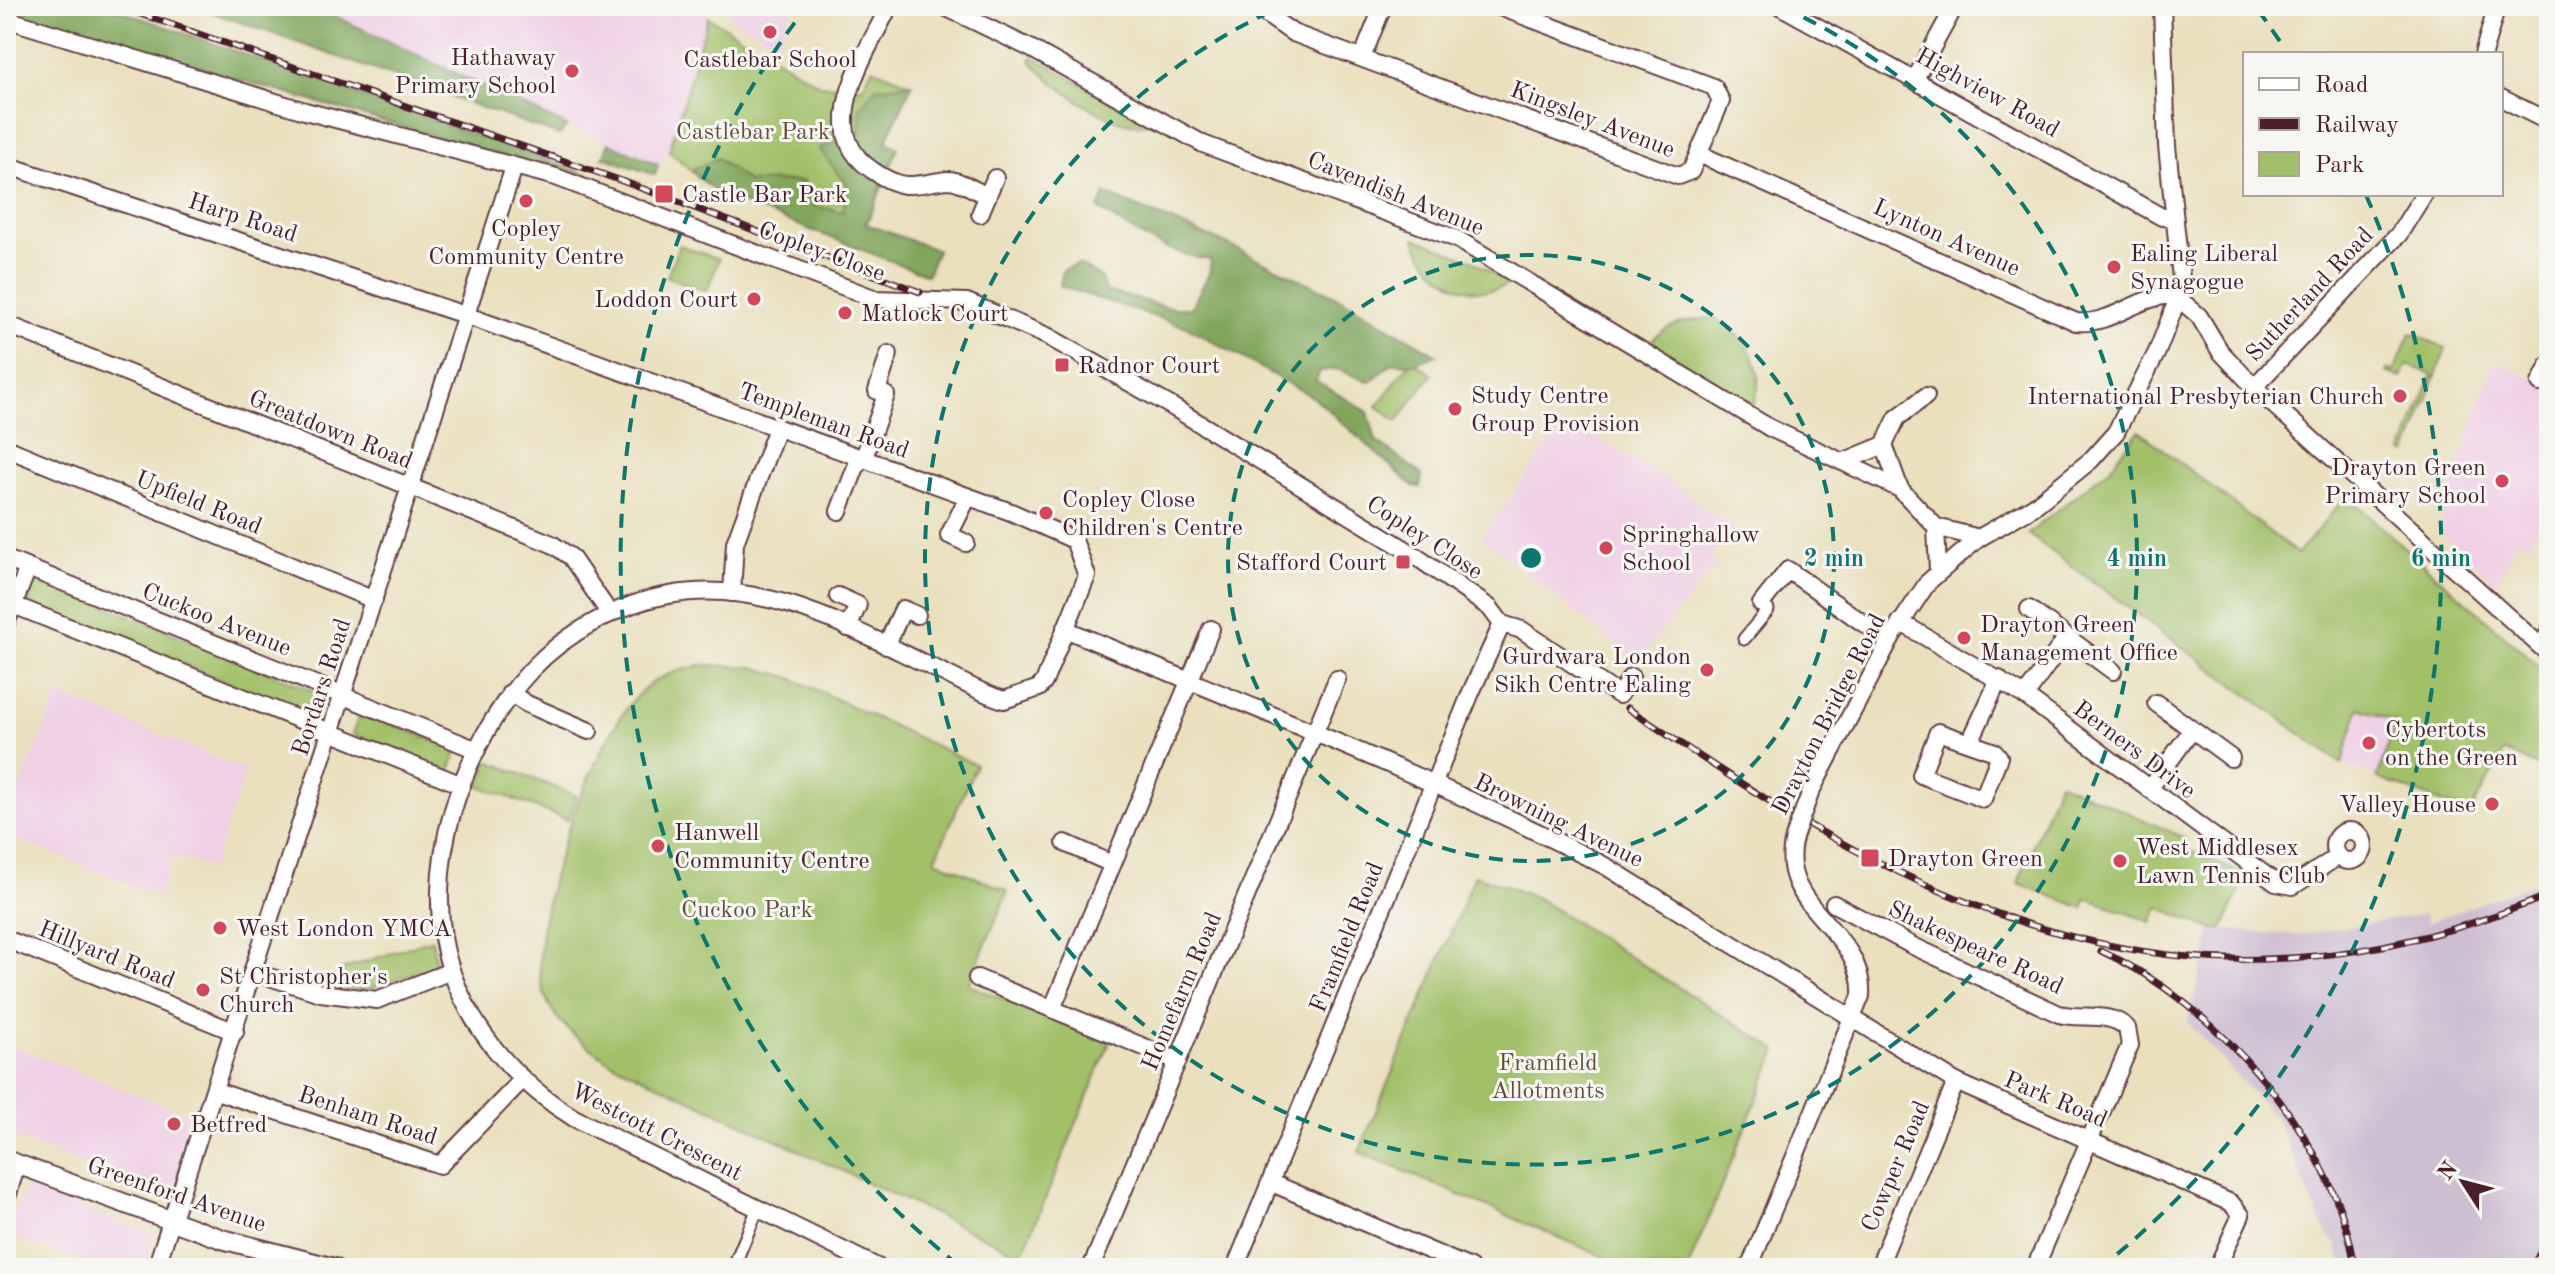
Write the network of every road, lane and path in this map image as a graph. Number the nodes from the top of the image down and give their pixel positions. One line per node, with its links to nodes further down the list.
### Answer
1 (889, 6): 20 (street)
2 (943, 6): 36 (street, Cavendish Avenue)
3 (1254, 6): 12 (street)
4 (1383, 6): 12 (street)
5 (1497, 6): 16 (street, Kingsley Avenue)
6 (1780, 6): 13 (street, Highview Road)
7 (1955, 6): 13 (street)
8 (2162, 6): 23 (street)
9 (2497, 6): 11 (street)
10 (6, 19): 18 (street, Copley Close)
11 (2484, 52)
12 (1362, 58): 16 (street, Kingsley Avenue)
13 (1915, 79): 23 (street, Highview Road)
14 (2503, 99): 15 (street)
15 (2549, 122)
16 (1699, 154): 24 (street, Lynton Avenue)
17 (6, 165): 25 (street, Harp Road)
18 (514, 167): 25 (street, Bordars Road); 57 (street, Copley Close)
19 (995, 178): 20 (street)
20 (987, 196): 22 (street)
21 (2423, 196): 30 (street, Sutherland Road)
22 (980, 214)
23 (2173, 217): 24 (street)
24 (2178, 297): 30 (street); 42 (street, Drayton Bridge Road)
25 (465, 315): 32 (street, Templeman Road); 37 (street, Bordars Road)
26 (6, 324): 37 (street, Greatdown Road)
27 (889, 354): 35 (street)
28 (2549, 365): 29 (street)
29 (2540, 383)
30 (2254, 387): 64 (street)
31 (1926, 396): 33 (street)
32 (777, 428): 35 (street, Templeman Road); 47 (street)
33 (1884, 445): 36 (street); 38 (street)
34 (6, 448): 49 (street, Upfield Road)
35 (861, 460): 39 (street, Templeman Road); 40 (street)
36 (1845, 461): 38 (street, Cavendish Avenue)
37 (410, 487): 49 (street, Bordars Road); 53 (street, Greatdown Road)
38 (1900, 489): 41 (street, Cavendish Avenue)
39 (968, 497): 43 (street); 59 (street, Templeman Road)
40 (839, 511)
41 (1936, 527): 42 (street); 46 (street)
42 (1979, 538): 46 (street, Drayton Bridge Road)
43 (966, 543)
44 (6, 559): 45 (street, Cuckoo Avenue)
45 (28, 568): 50 (street); 72 (street, Cuckoo Avenue)
46 (1938, 571): 55 (street, Drayton Bridge Road)
47 (732, 593): 53 (street, Westcott Crescent); 58 (street, Westcott Crescent)
48 (838, 596): 58 (street)
49 (374, 600): 72 (street, Bordars Road)
50 (10, 603): 56 (street); 77 (street)
51 (1761, 604): 62 (street); 63 (street)
52 (2029, 609): 61 (street)
53 (610, 614): 71 (street, Westcott Crescent)
54 (917, 615): 65 (street)
55 (1900, 622): 62 (street, Drayton Bridge Road); 69 (street, Berners Drive)
56 (6, 623)
57 (1502, 624): 67 (street, Copley Close); 83 (street, Framfield Road)
58 (848, 628): 65 (street, Westcott Crescent)
59 (1065, 629): 65 (street, Westcott Crescent); 70 (street, Browning Avenue)
60 (1211, 629): 70 (street)
61 (2067, 637): 66 (street); 73 (street)
62 (1891, 638): 94 (street, Drayton Bridge Road, bridge)
63 (1744, 639)
64 (2547, 644)
65 (886, 646)
66 (2113, 671)
67 (1631, 677)
68 (1337, 679): 78 (street)
69 (1999, 679): 73 (street, Berners Drive); 79 (street)
70 (1189, 680): 78 (street, Browning Avenue); 87 (street)
71 (510, 693): 76 (street); 80 (street, Westcott Crescent)
72 (343, 696): 77 (street, Bordars Road); 80 (street, Cuckoo Avenue)
73 (2025, 696): 84 (street, Berners Drive)
74 (2156, 703): 75 (street)
75 (2192, 730): 81 (street); 84 (street)
76 (589, 731)
77 (331, 733): 82 (street); 91 (street, Bordars Road)
78 (1315, 733): 83 (street, Browning Avenue); 96 (street, Homefarm Road)
79 (1970, 742): 79 (street)
80 (477, 750): 82 (street, Westcott Crescent)
81 (2231, 758)
82 (462, 785): 90 (street, Westcott Crescent)
83 (1434, 786): 94 (street, Browning Avenue); 102 (street, Framfield Road)
84 (2149, 789): 86 (street, Berners Drive)
85 (1065, 843): 87 (street)
86 (2337, 857)
87 (1112, 864): 93 (street)
88 (1834, 904): 100 (street, Shakespeare Road)
89 (6, 939): 95 (street, Hillyard Road)
90 (451, 971): 91 (street); 97 (street, Westcott Crescent)
91 (253, 972): 95 (street, Bordars Road)
92 (977, 978): 93 (street)
93 (1052, 1009): 96 (street)
94 (1854, 1020): 98 (street, Park Road); 113 (street, Drayton Bridge Road)
95 (235, 1032): 99 (street, Bordars Road)
96 (1178, 1061): 110 (street, Homefarm Road)
97 (522, 1080): 99 (street, Benham Road); 104 (street, Westcott Crescent)
98 (1956, 1082): 100 (street, Park Road); 114 (street, Cowper Road)
99 (216, 1091): 105 (street, Bordars Road)
100 (2090, 1139): 115 (street, Shakespeare Road); 116 (street, Park Road)
101 (12, 1162): 103 (street); 105 (street, Greenford Avenue)
102 (1272, 1183): 111 (street, Framfield Road); 112 (street)
103 (6, 1200)
104 (758, 1208): 108 (street); 109 (street, Westcott Crescent)
105 (173, 1222): 106 (street, Bordars Road); 107 (street, Greenford Avenue)
106 (156, 1268)
107 (333, 1268)
108 (733, 1268)
109 (879, 1268)
110 (1091, 1268)
111 (1235, 1268)
112 (1470, 1268)
113 (1749, 1268)
114 (1878, 1268)
115 (2035, 1268)
116 (2217, 1268)

